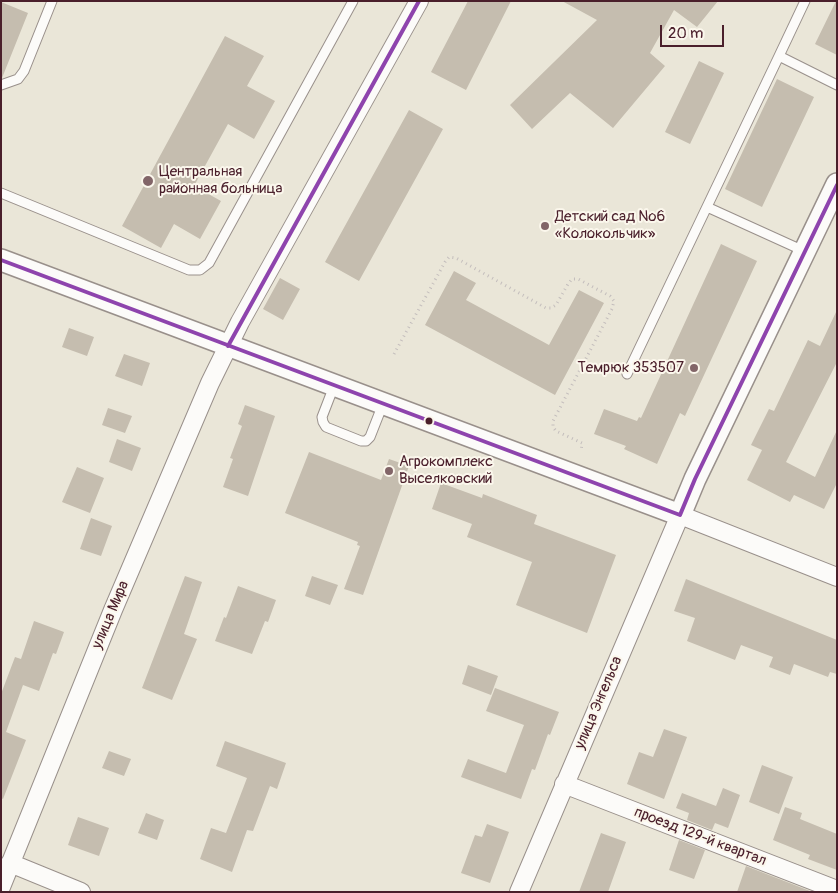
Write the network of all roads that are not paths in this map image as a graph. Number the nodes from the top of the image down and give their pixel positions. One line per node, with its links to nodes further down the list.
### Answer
1 (52, 1): 6 (lane)
2 (353, 1): 9 (lane)
3 (419, 1): 13 (street, улица Мира)
4 (805, 1): 5 (lane)
5 (779, 56): 7 (lane); 10 (lane)
6 (1, 85)
7 (837, 85)
8 (837, 184): 11 (street)
9 (1, 194)
10 (707, 207): 11 (lane); 14 (lane)
11 (804, 251): 17 (street)
12 (1, 260): 13 (street)
13 (228, 346): 15 (street); 20 (street, улица Мира)
14 (627, 374)
15 (334, 386): 16 (street); 16 (lane)
16 (383, 404): 17 (street)
17 (680, 515): 18 (street); 19 (street, улица Энгельса)
18 (837, 577)
19 (564, 784): 22 (street, проезд 129-й квартал); 24 (street, улица Энгельса)
20 (9, 851): 21 (street, улица Мира); 23 (street)
21 (1, 887)
22 (837, 890)
23 (80, 892)
24 (519, 892)

